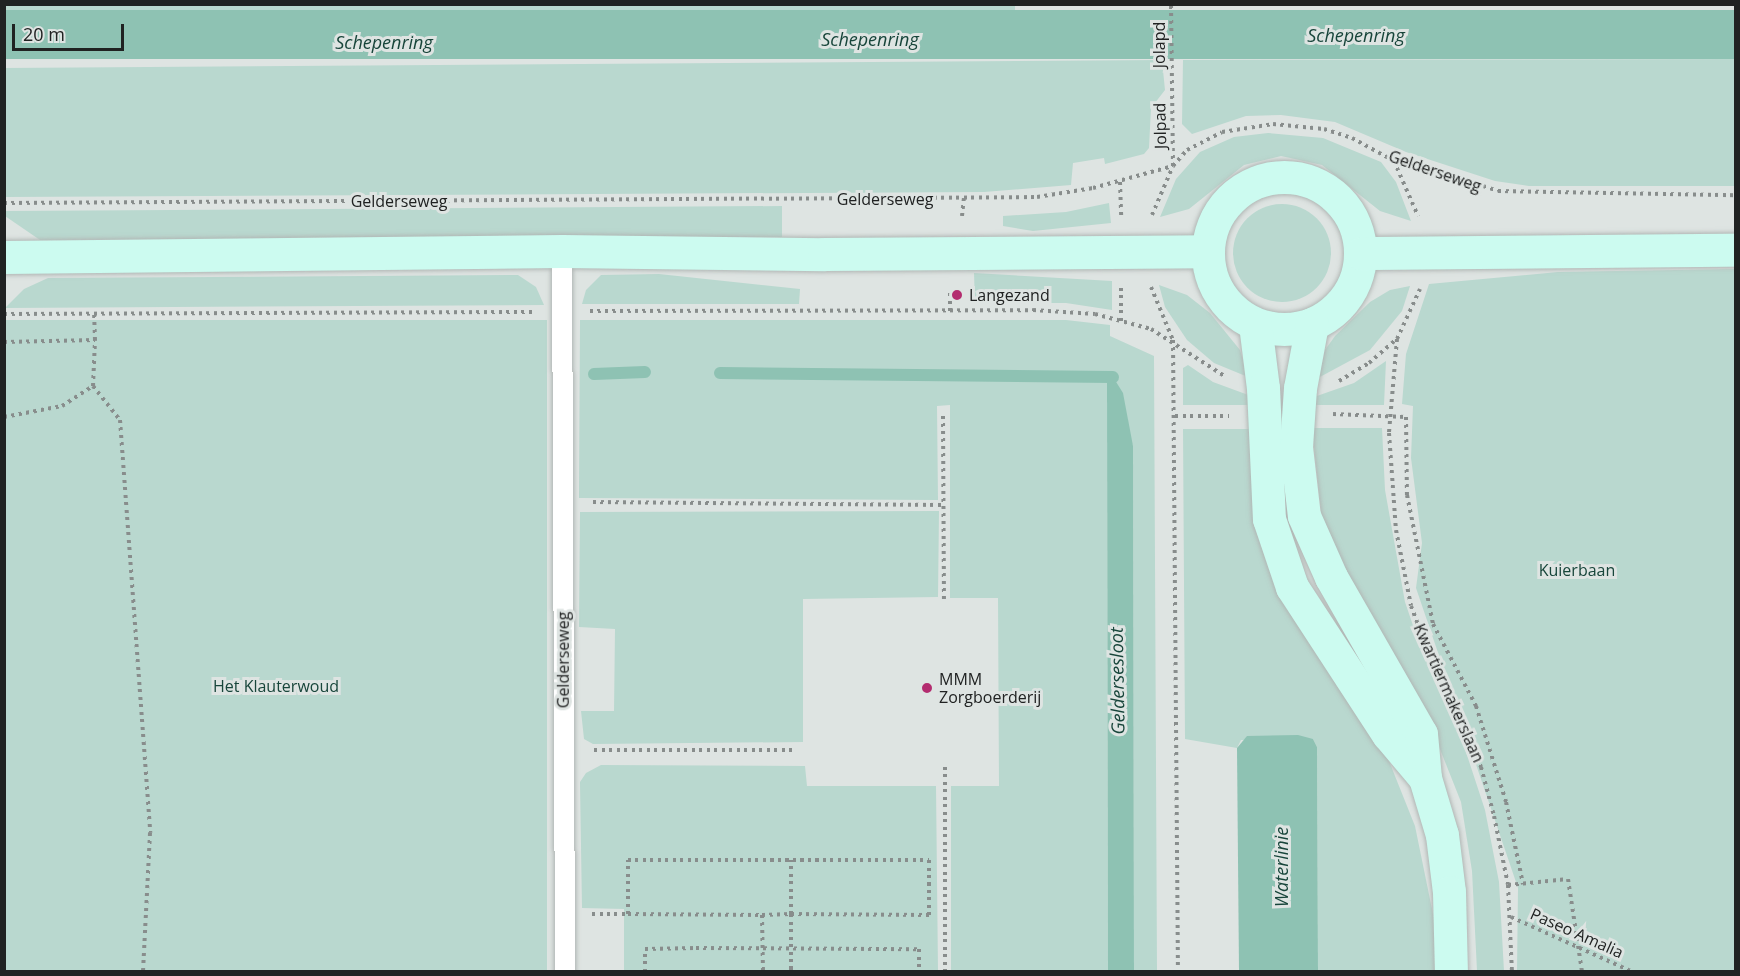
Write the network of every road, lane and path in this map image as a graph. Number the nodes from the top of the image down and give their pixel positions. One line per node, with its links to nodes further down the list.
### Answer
1 (1171, 4): 2 (path, Jolapd)
2 (1171, 84): 3 (path, Jolpad)
3 (1173, 166): 4 (path, Gelderseweg); 5 (path, Gelderseweg); 9 (path)
4 (1736, 195)
5 (964, 198): 6 (path, Gelderseweg); 7 (path)
6 (4, 203)
7 (962, 216)
8 (562, 250): 9 (street); 13 (street); 15 (lane, Gelderseweg)
9 (1145, 250): 11 (street); 22 (path)
10 (1736, 250): 12 (street)
11 (1208, 251): 12 (street); 19 (street)
12 (1361, 253): 20 (street)
13 (4, 257)
14 (950, 293): 16 (path)
15 (562, 312): 16 (path); 18 (path); 31 (lane, Gelderseweg)
16 (950, 312): 22 (path)
17 (4, 314): 18 (path)
18 (94, 314): 21 (path)
19 (1254, 324): 20 (street); 25 (street)
20 (1312, 324): 26 (street)
21 (95, 340): 23 (path); 24 (path)
22 (1173, 340): 25 (path); 29 (path)
23 (4, 342)
24 (93, 386): 30 (path); 49 (path)
25 (1263, 402): 29 (path); 37 (street)
26 (1299, 402): 27 (path); 27 (path, Kwartiermakerslaan); 37 (street)
27 (1390, 415): 39 (path, Kwartiermakerslaan); 40 (path, Kwartiermakerslaan)
28 (943, 416): 32 (path)
29 (1175, 416): 56 (path)
30 (4, 417)
31 (562, 501): 32 (path); 34 (lane, Gelderseweg)
32 (944, 505): 33 (path)
33 (944, 602)
34 (563, 750): 35 (path); 41 (lane, Gelderseweg)
35 (794, 750)
36 (945, 767): 55 (path)
37 (1425, 778): 57 (street)
38 (791, 860): 42 (path); 43 (path); 43 (path)
39 (1523, 884): 40 (path); 46 (path)
40 (1508, 885): 45 (path, Kwartiermakerslaan)
41 (564, 914): 42 (path); 50 (lane, Gelderseweg)
42 (628, 914): 44 (path)
43 (791, 914): 44 (path); 48 (path)
44 (762, 915): 47 (path)
45 (1511, 917): 46 (path, Paseo Amalia); 58 (path, Kwartiermakerslaan)
46 (1579, 945): 59 (path); 60 (path, Paseo Amalia)
47 (763, 949): 48 (path); 51 (path); 52 (path)
48 (791, 949): 53 (path); 54 (path)
49 (143, 972)
50 (565, 972)
51 (645, 972)
52 (763, 972)
53 (791, 972)
54 (919, 972)
55 (945, 972)
56 (1178, 972)
57 (1451, 972)
58 (1512, 972)
59 (1582, 972)
60 (1633, 972)

